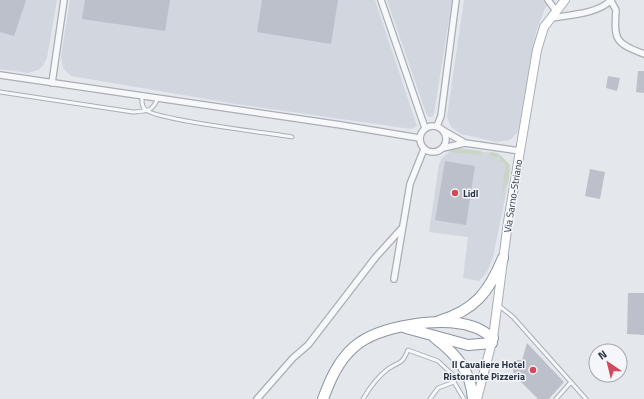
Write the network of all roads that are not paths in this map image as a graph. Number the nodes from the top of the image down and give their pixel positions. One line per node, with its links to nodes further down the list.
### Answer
1 (64, 0): 10 (street)
2 (381, 0): 16 (street)
3 (456, 0): 15 (street)
4 (548, 0): 7 (street)
5 (565, 0): 7 (main road, Via Sarno-Striano)
6 (611, 1): 7 (street); 8 (street)
7 (554, 14): 23 (main road, Via Sarno-Striano)
8 (644, 54)
9 (0, 75): 10 (street)
10 (52, 83): 12 (street)
11 (0, 92): 14 (lane)
12 (142, 96): 13 (street); 14 (lane)
13 (158, 98): 14 (lane); 19 (street)
14 (146, 111): 18 (lane)
15 (437, 126): 16 (street); 17 (street)
16 (425, 128): 19 (street)
17 (444, 131): 20 (street); 21 (street)
18 (292, 137)
19 (419, 138): 22 (street)
20 (465, 143): 21 (street); 23 (street)
21 (442, 148): 22 (street)
22 (424, 149): 24 (street)
23 (520, 151): 25 (main road, Via Sarno-Striano)
24 (402, 228): 26 (street); 35 (street)
25 (503, 258): 27 (main road, Via Sarno-Striano); 28 (highway)
26 (394, 279)
27 (498, 305): 31 (main road, Via Sarno-Striano); 33 (lane)
28 (430, 323): 29 (highway); 31 (highway)
29 (404, 327): 30 (highway); 34 (highway)
30 (432, 336): 31 (highway); 39 (highway)
31 (492, 340): 40 (main road, Via Sarno-Striano)
32 (454, 382): 36 (lane); 37 (lane); 38 (lane)
33 (571, 382): 41 (lane); 42 (lane)
34 (324, 397)
35 (258, 399)
36 (363, 399)
37 (430, 399)
38 (464, 399)
39 (473, 399)
40 (476, 399)
41 (556, 399)
42 (586, 399)

